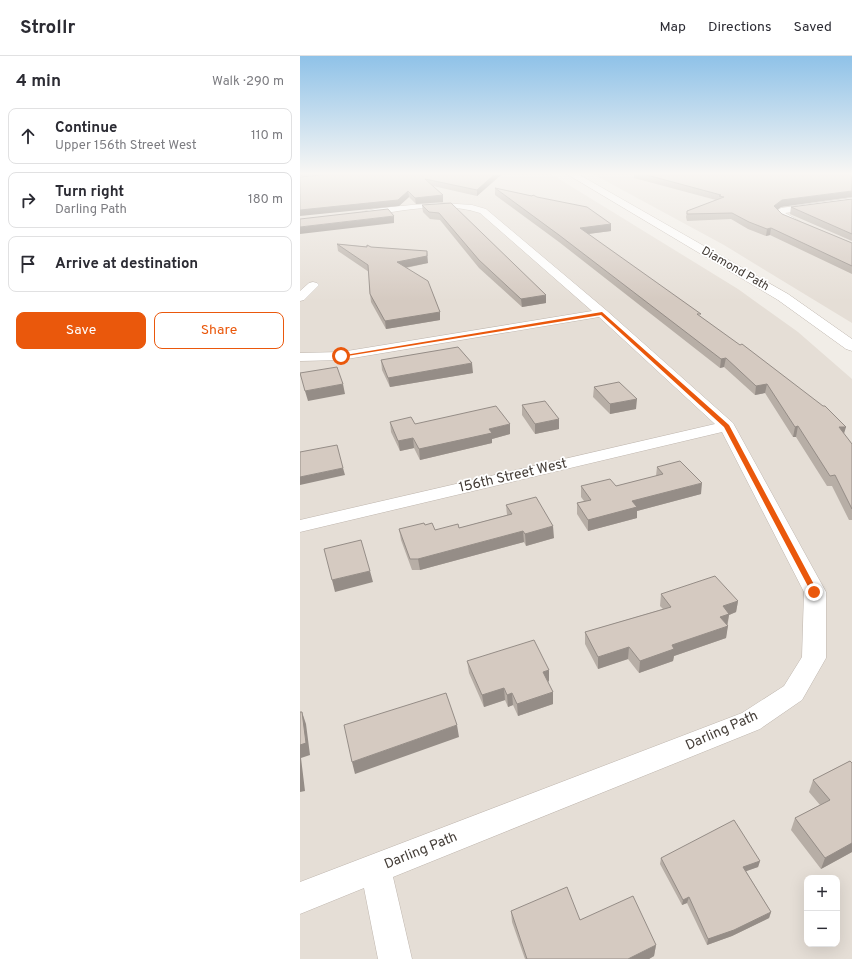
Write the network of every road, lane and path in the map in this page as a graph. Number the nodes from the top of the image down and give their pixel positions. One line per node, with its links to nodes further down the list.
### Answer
1 (489, 216): 7 (street, Darling Path)
2 (644, 216): 8 (street, Diamond Path)
3 (785, 216): 4 (street)
4 (805, 226)
5 (313, 285): 6 (street)
6 (300, 297)
7 (602, 314): 9 (street); 10 (street, Darling Path)
8 (852, 346)
9 (300, 357)
10 (727, 426): 11 (street, 156th Street West); 12 (street, Darling Path)
11 (300, 526)
12 (376, 869): 13 (street, Darling Path); 14 (street)
13 (300, 898)
14 (395, 959)

